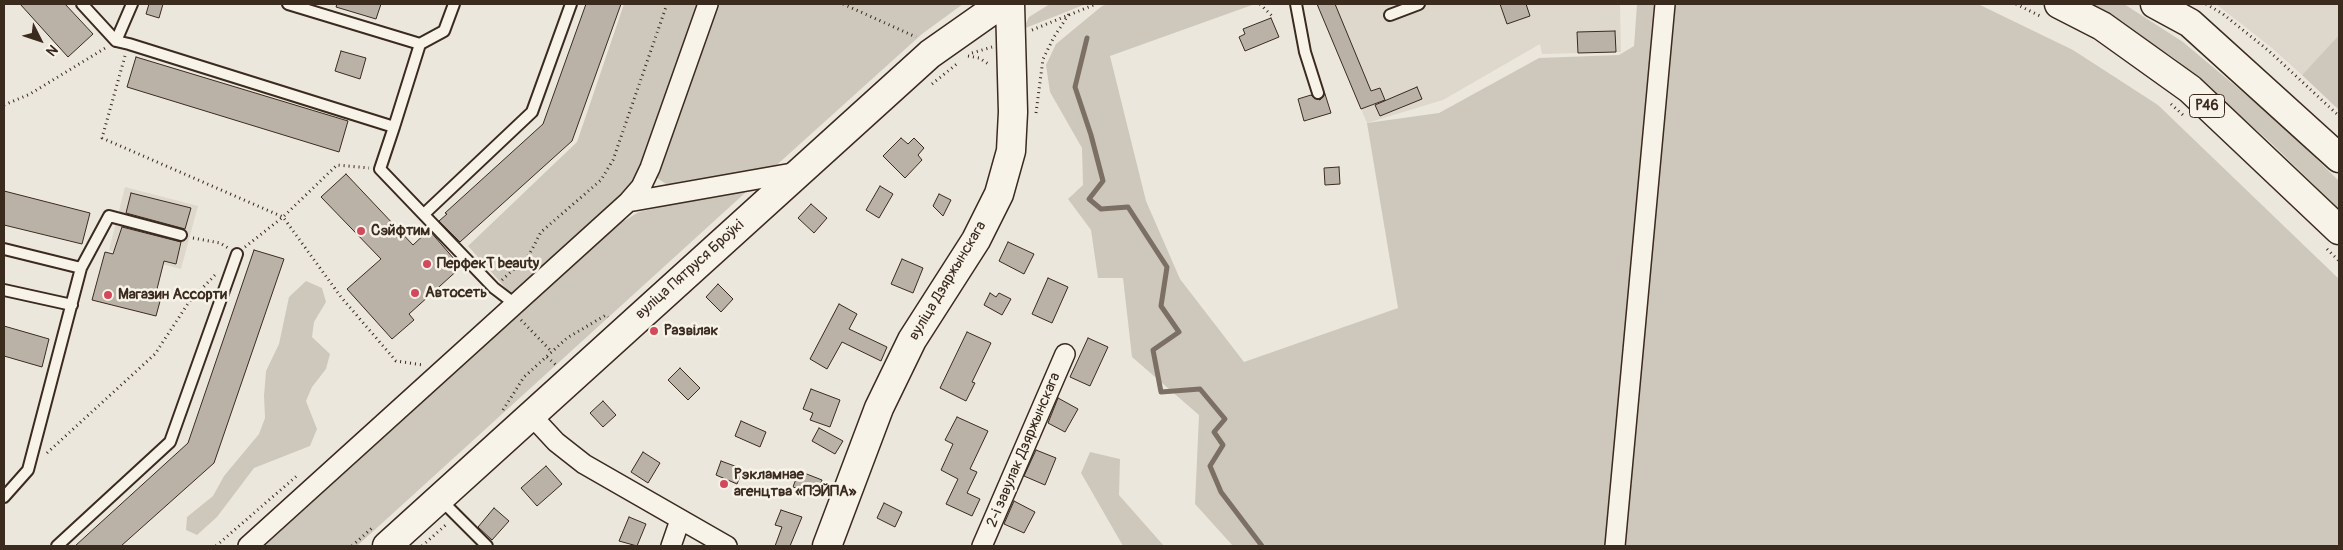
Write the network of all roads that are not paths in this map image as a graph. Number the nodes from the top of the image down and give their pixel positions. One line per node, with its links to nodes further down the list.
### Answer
1 (82, 4): 16 (lane)
2 (132, 4): 16 (lane)
3 (288, 4): 17 (lane)
4 (454, 4): 17 (lane)
5 (571, 4): 23 (lane)
6 (708, 4): 22 (street)
7 (1001, 4): 21 (main road, вуліца Пятруся Броўкі)
8 (1010, 4): 43 (main road, вуліца Дзяржынскага)
9 (1296, 4): 18 (lane)
10 (1419, 4): 15 (lane)
11 (1665, 4): 45 (street)
12 (2155, 4): 14 (main road)
13 (2051, 10): 25 (main road, Р46)
14 (2190, 10): 20 (main road)
15 (1390, 15)
16 (116, 42): 19 (lane)
17 (420, 44): 19 (lane)
18 (1318, 93)
19 (394, 127): 23 (lane)
20 (2339, 158)
21 (798, 172): 22 (street); 33 (main road, вуліца Пятруся Броўкі)
22 (628, 202): 31 (street)
23 (424, 214): 31 (lane)
24 (181, 235): 28 (lane)
25 (2332, 239)
26 (4, 249): 28 (lane)
27 (237, 254): 37 (lane)
28 (81, 268): 30 (lane)
29 (4, 290): 30 (lane)
30 (72, 305): 34 (lane)
31 (513, 307): 38 (street)
32 (1065, 354): 44 (street, 2-і завулак Дзяржынскага)
33 (531, 415): 35 (main road, вуліца Пятруся Броўкі); 36 (street)
34 (4, 497)
35 (447, 507): 39 (main road, вуліца Пятруся Броўкі); 40 (lane)
36 (680, 520): 41 (street); 42 (street)
37 (57, 546)
38 (248, 546)
39 (386, 546)
40 (487, 546)
41 (671, 546)
42 (727, 546)
43 (827, 546)
44 (982, 546)
45 (1615, 546)

